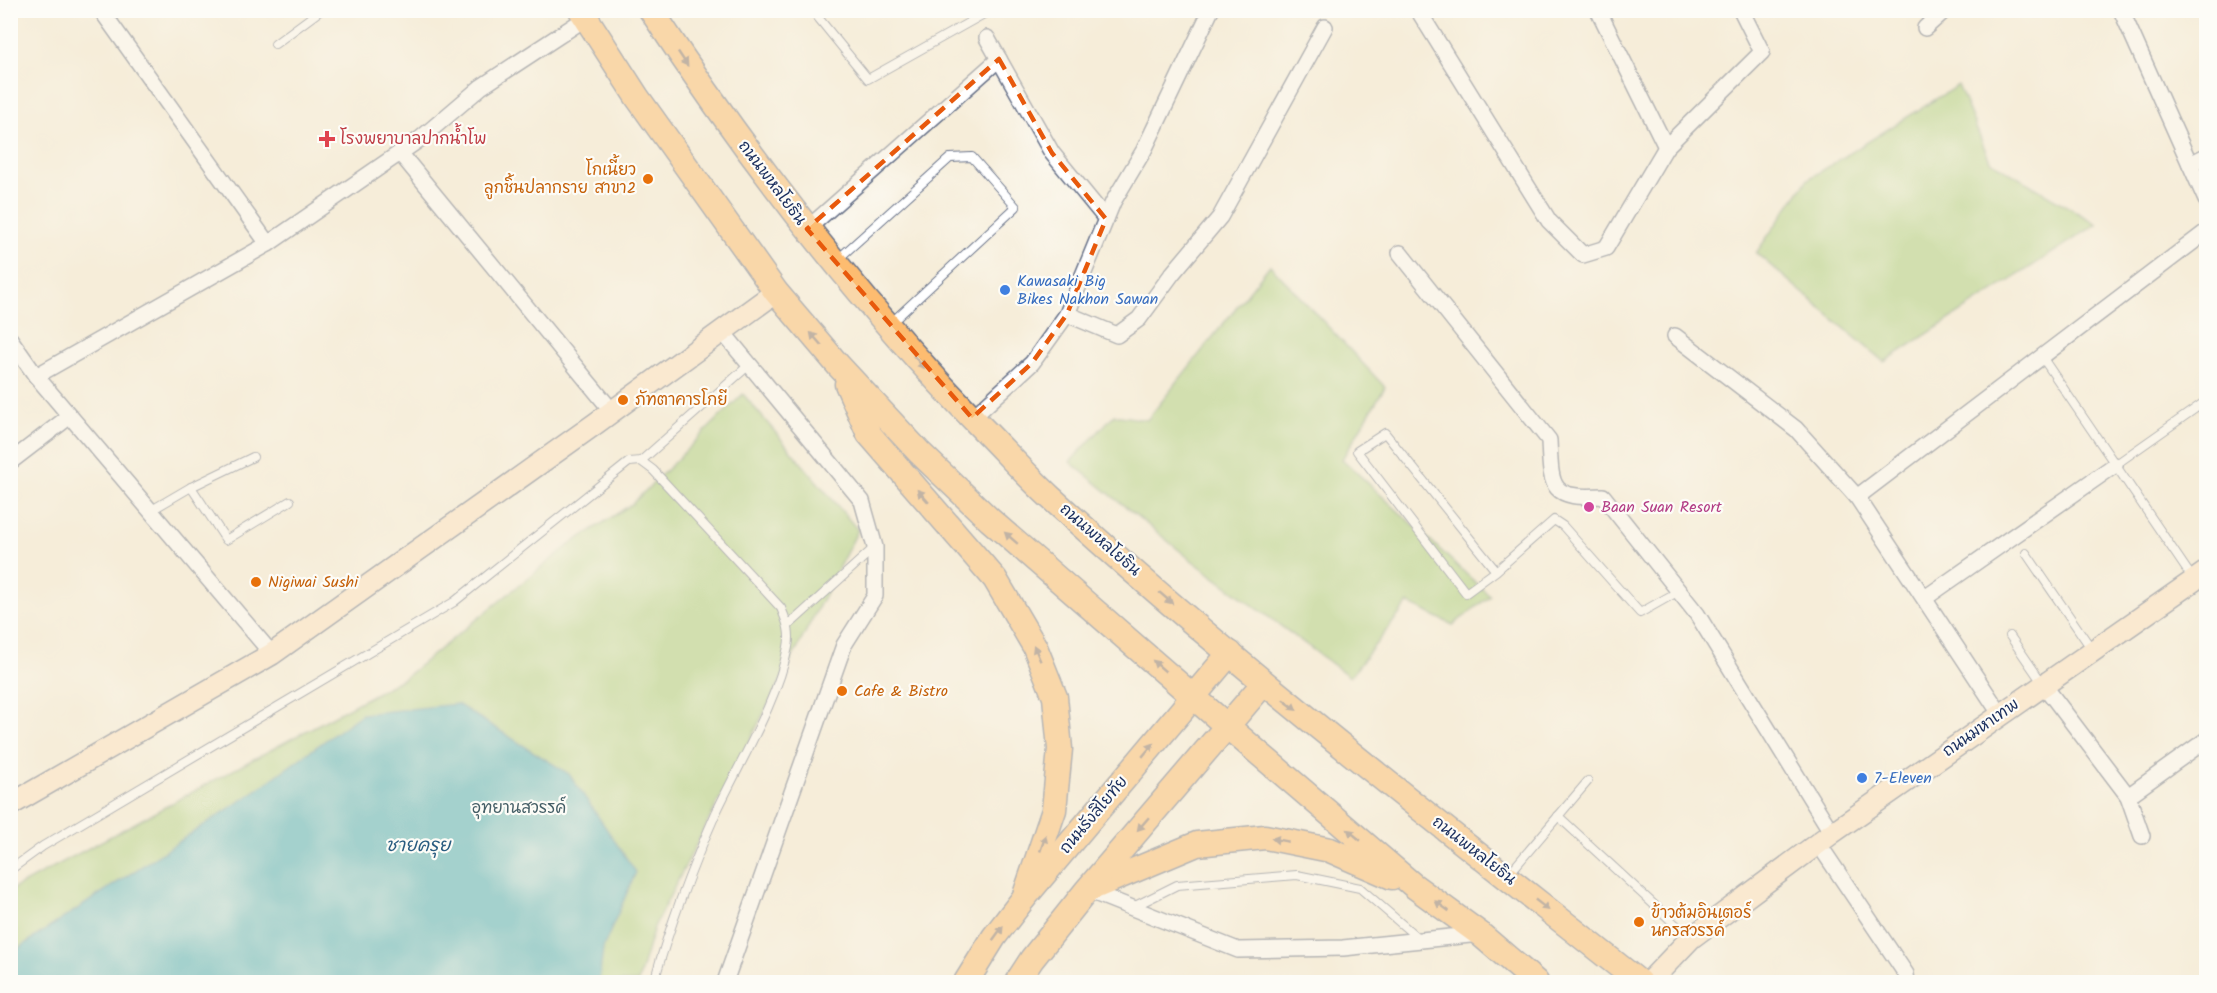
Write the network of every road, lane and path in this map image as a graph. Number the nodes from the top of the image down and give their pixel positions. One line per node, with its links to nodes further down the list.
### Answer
1 (101, 10): 26 (street)
2 (321, 10): 16 (lane)
3 (651, 10): 24 (main road, ถนนพหลโยธิน, one-way to 24)
4 (812, 10): 5 (lane)
5 (991, 10)
6 (1211, 10): 23 (street)
7 (1418, 10): 18 (street)
8 (1598, 10): 18 (street)
9 (1741, 10): 18 (street)
10 (1945, 10): 14 (street)
11 (2121, 10): 21 (street)
12 (584, 14): 19 (street); 29 (main road)
13 (1325, 27): 30 (street)
14 (1925, 28)
15 (987, 38): 17 (street)
16 (275, 44)
17 (999, 59): 23 (street); 24 (street)
18 (1666, 147)
19 (400, 153): 26 (street); 40 (street)
20 (2206, 156): 21 (street)
21 (2190, 164): 22 (street)
22 (2206, 200)
23 (1106, 219): 30 (street)
24 (807, 229): 28 (main road, ถนนพหลโยธิน)
25 (2206, 232): 35 (street)
26 (268, 244): 38 (street)
27 (1400, 254): 55 (street)
28 (834, 263): 31 (main road, ถนนพหลโยธิน); 31 (lane)
29 (776, 292): 32 (street); 36 (main road, one-way to 29)
30 (1067, 314): 42 (street)
31 (888, 326): 42 (main road, ถนนพหลโยธิน, one-way to 42)
32 (721, 330): 37 (street); 40 (street)
33 (1675, 336): 48 (street)
34 (10, 339): 38 (street)
35 (2042, 357): 46 (lane); 48 (street)
36 (838, 364): 64 (main road, one-way to 36); 78 (main road, one-way to 36)
37 (749, 365): 44 (lane); 51 (street)
38 (36, 376): 41 (street)
39 (2206, 401): 46 (lane)
40 (612, 411): 61 (street)
41 (70, 416): 45 (street); 50 (street)
42 (972, 418): 60 (main road, ถนนพหลโยธิน, one-way to 60)
43 (253, 457): 47 (lane)
44 (640, 461): 57 (lane); 74 (lane)
45 (10, 462)
46 (2115, 465): 54 (lane); 56 (street)
47 (191, 487): 49 (lane); 50 (lane)
48 (1857, 497): 56 (street)
49 (290, 501)
50 (150, 511): 61 (street)
51 (875, 547): 57 (lane); 84 (street)
52 (2026, 554): 59 (lane)
53 (1496, 571): 53 (lane); 55 (lane)
54 (2203, 575): 59 (street, ถนนมหาเทพ)
55 (1679, 591): 73 (street)
56 (1925, 598): 65 (street)
57 (789, 626): 83 (lane)
58 (2010, 636): 63 (lane)
59 (2093, 650): 63 (street, ถนนมหาเทพ)
60 (1230, 653): 62 (main road, ถนนพหลโยธิน); 64 (main road, ถนนรังสิโยทัย)
61 (272, 654): 70 (street)
62 (1263, 684): 66 (main road); 75 (main road, ถนนพหลโยธิน, one-way to 75)
63 (2043, 684): 65 (street, ถนนมหาเทพ); 69 (street)
64 (1193, 696): 66 (main road); 78 (main road, ถนนรังสิโยทัย, one-way to 64)
65 (2001, 715): 73 (street, ถนนมหาเทพ)
66 (1227, 726): 76 (main road, one-way to 66); 77 (main road, one-way to 77)
67 (2206, 740): 69 (street)
68 (1588, 781): 71 (lane)
69 (2128, 796): 72 (street)
70 (10, 805)
71 (1558, 816): 75 (lane); 81 (lane)
72 (2142, 836)
73 (1825, 838): 81 (street, ถนนมหาเทพ); 90 (street)
74 (10, 870)
75 (1506, 877): 88 (main road, ถนนพหลโยธิน, one-way to 88)
76 (1414, 886): 77 (main road, one-way to 77); 80 (main road, one-way to 76)
77 (1087, 890): 79 (street); 86 (main road)
78 (1024, 898): 85 (main road, ถนนรังสิโยทัย, one-way to 78)
79 (1132, 908): 82 (street); 82 (lane)
80 (1480, 934): 82 (street); 87 (main road)
81 (1690, 938): 89 (street, ถนนมหาเทพ)
82 (1420, 940)
83 (654, 982)
84 (725, 982)
85 (966, 982)
86 (1017, 982)
87 (1535, 982)
88 (1639, 982)
89 (1650, 982)
90 (1907, 982)

